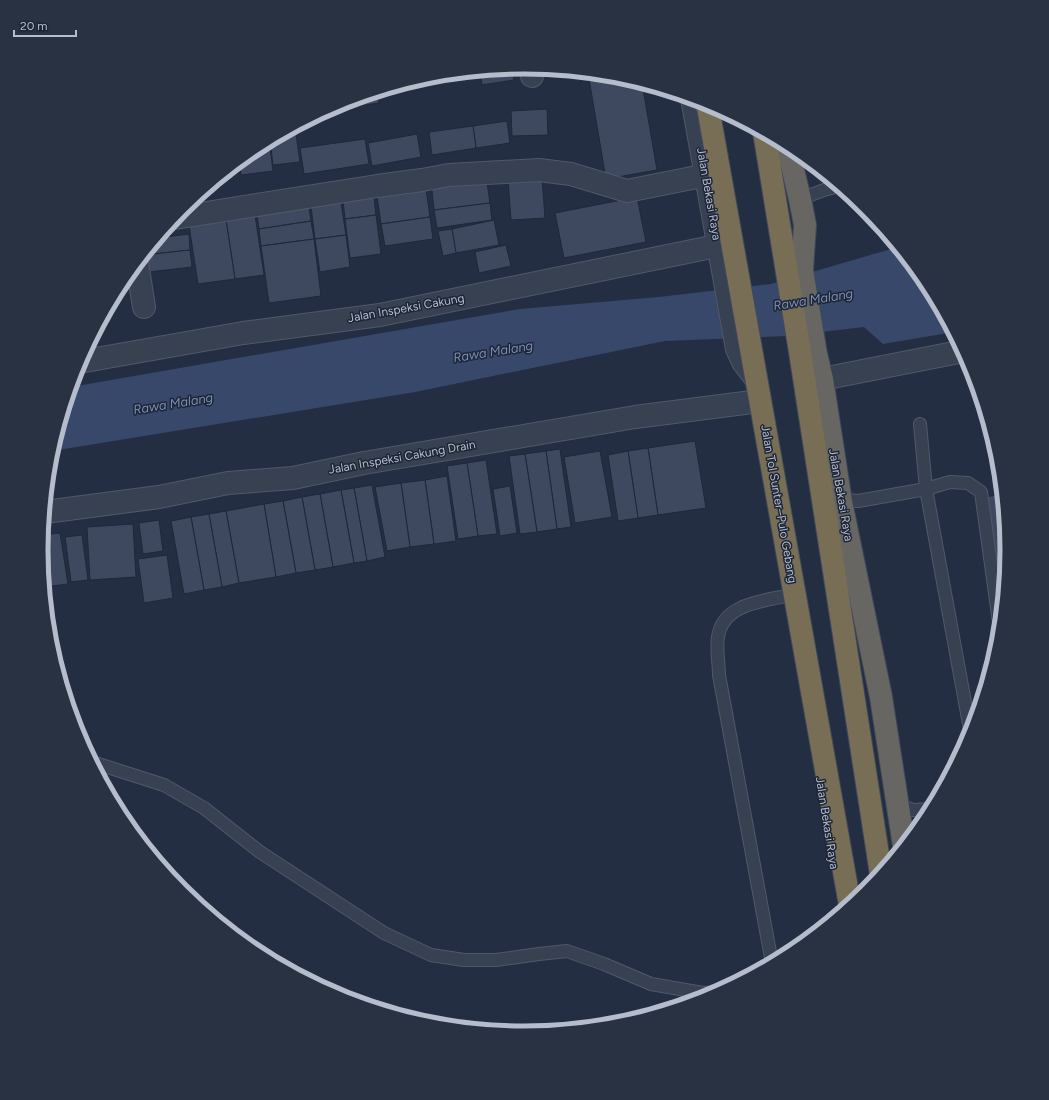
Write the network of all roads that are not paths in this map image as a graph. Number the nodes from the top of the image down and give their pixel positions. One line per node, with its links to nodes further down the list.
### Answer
1 (693, 105): 6 (street, Jalan Bekasi Raya)
2 (709, 111): 10 (highway, Jalan Bekasi Raya)
3 (709, 111): 29 (highway, Jalan Tol Sunter–Pulo Gebang, bridge)
4 (765, 138): 28 (highway)
5 (789, 154): 8 (highway, Jalan Bekasi Raya)
6 (707, 175): 9 (street); 10 (street, Jalan Bekasi Raya)
7 (834, 187): 8 (lane)
8 (800, 199): 15 (highway, Jalan Bekasi Raya)
9 (185, 216)
10 (725, 244): 14 (street, Jalan Inspeksi Cakung); 16 (highway, Jalan Bekasi Raya, bridge)
11 (138, 271): 12 (street)
12 (144, 307)
13 (958, 352): 15 (street)
14 (87, 361)
15 (822, 379): 19 (highway, Jalan Bekasi Raya)
16 (760, 401): 20 (street, Jalan Inspeksi Cakung Drain); 21 (highway, Jalan Bekasi Raya)
17 (920, 424): 18 (lane)
18 (926, 489): 19 (lane); 22 (lane); 23 (lane)
19 (850, 502): 25 (highway, Jalan Bekasi Raya)
20 (50, 511)
21 (791, 595): 30 (highway, Jalan Bekasi Raya); 31 (lane)
22 (997, 610)
23 (969, 722)
24 (99, 764): 32 (lane)
25 (906, 807): 26 (lane); 27 (highway, Jalan Bekasi Raya)
26 (925, 808)
27 (904, 838)
28 (880, 867)
29 (849, 899)
30 (841, 906)
31 (771, 958)
32 (700, 993)

